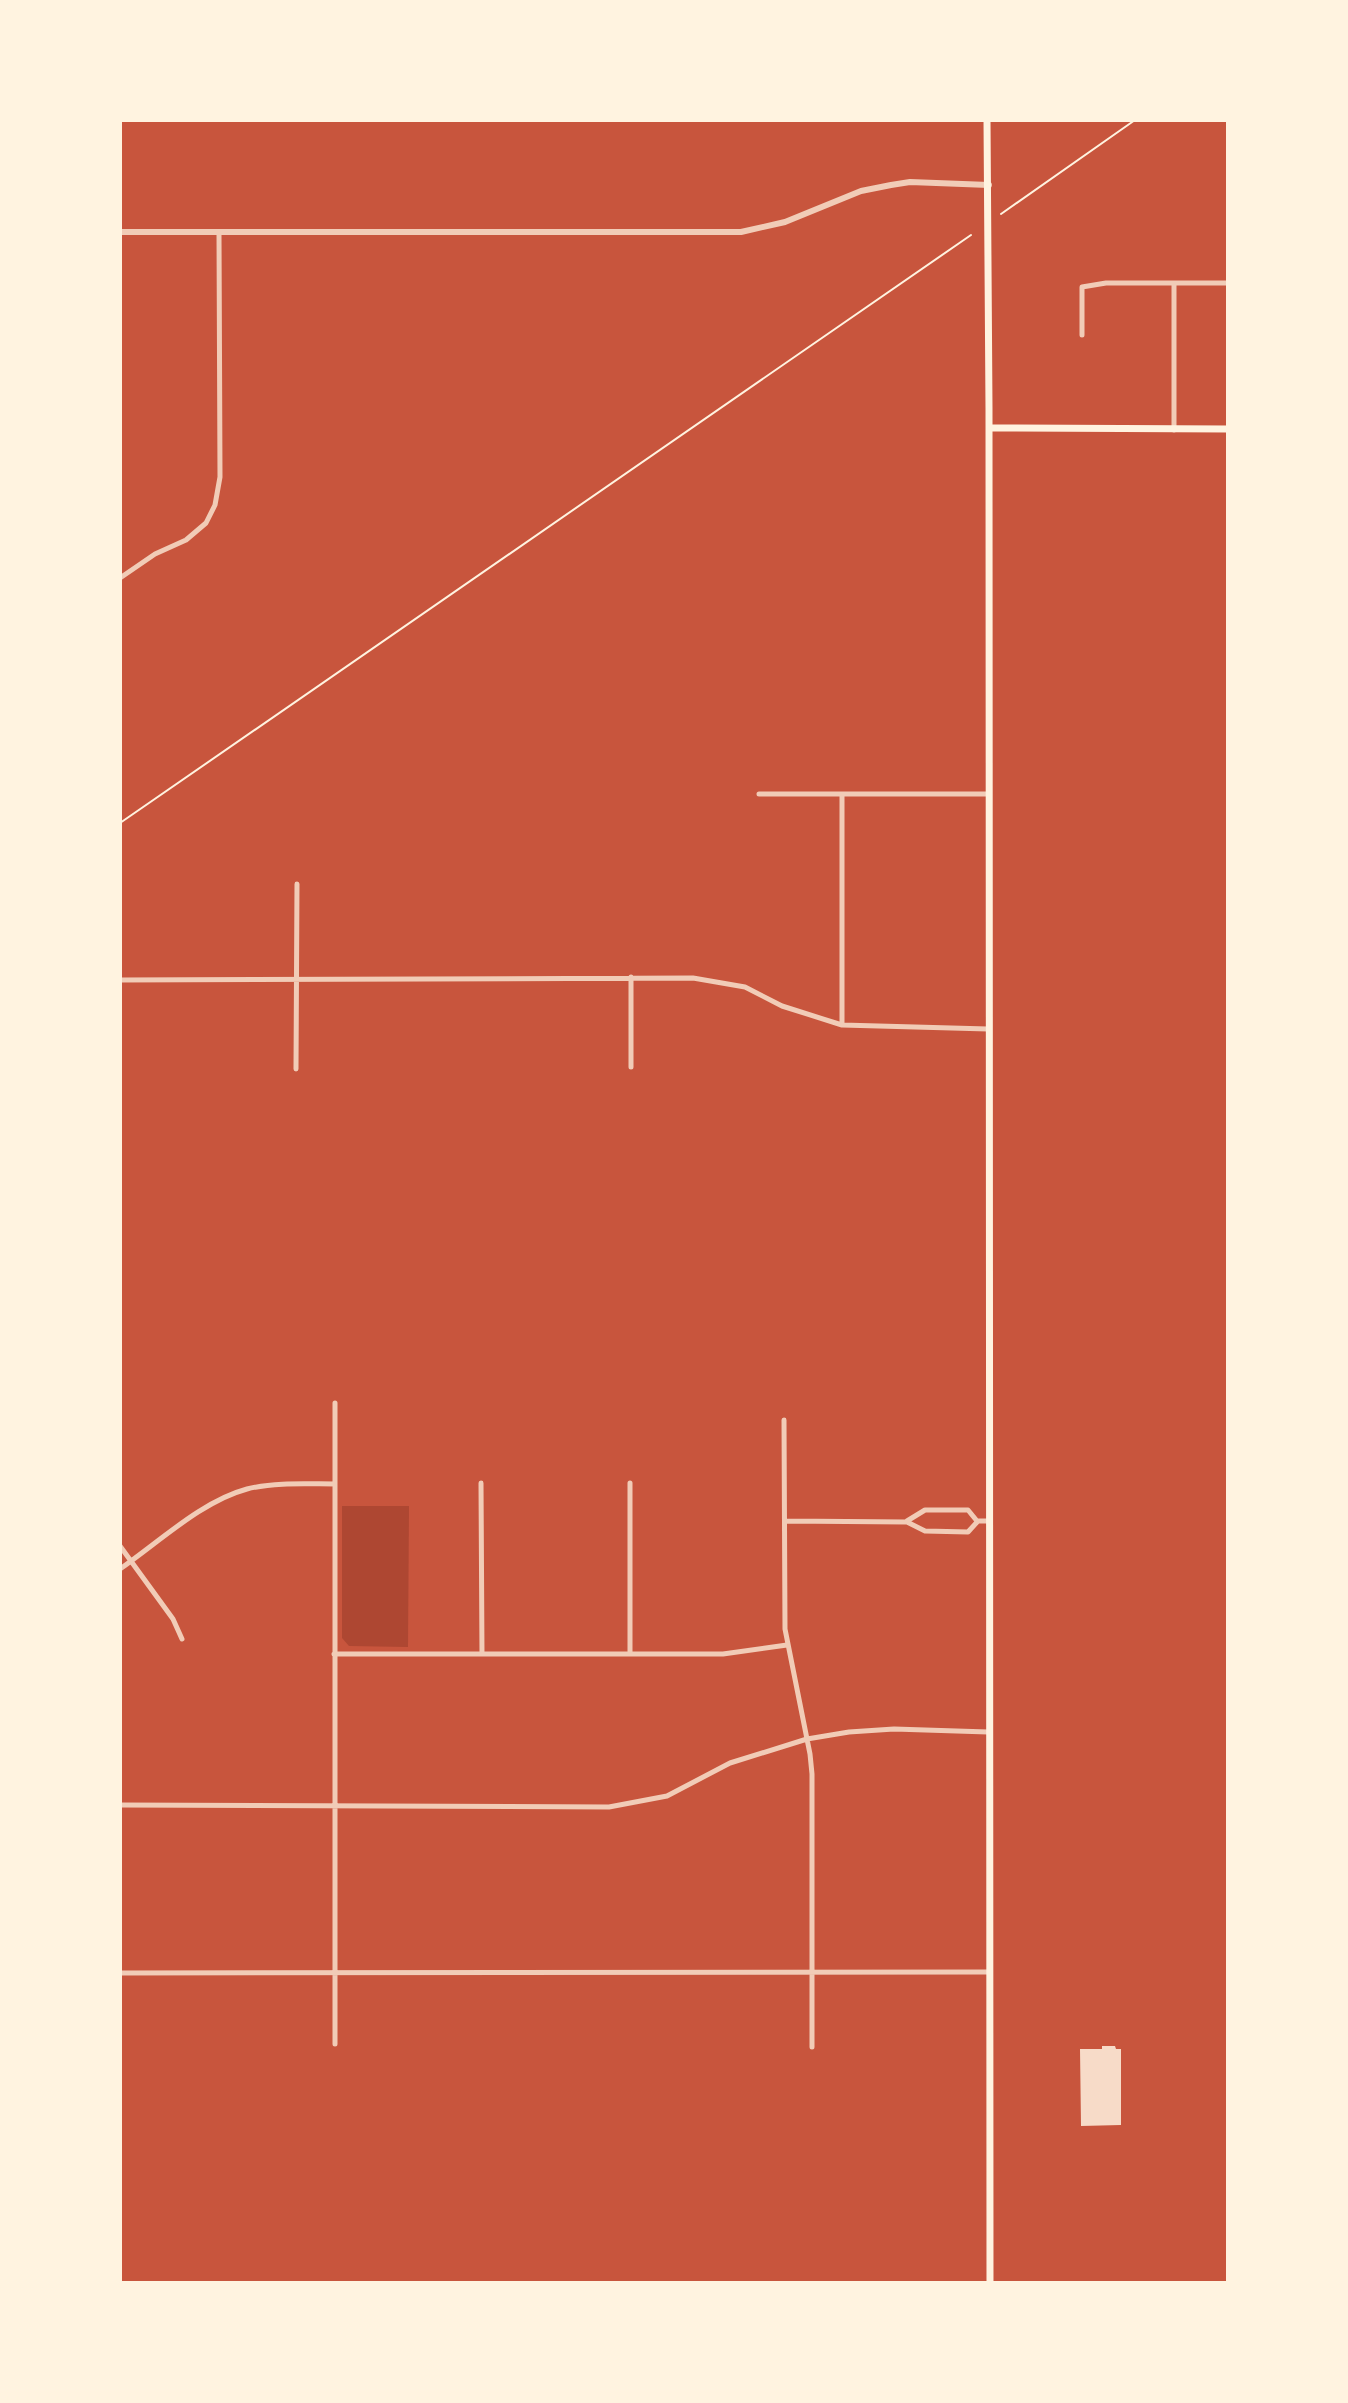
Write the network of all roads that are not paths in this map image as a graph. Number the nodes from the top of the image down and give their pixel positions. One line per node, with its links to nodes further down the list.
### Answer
1 (987, 120): 2 (main road)
2 (989, 185): 4 (street); 8 (main road)
3 (120, 232): 4 (street)
4 (219, 233): 11 (street)
5 (1174, 283): 6 (street); 7 (street); 10 (street)
6 (1228, 283)
7 (1082, 335)
8 (989, 428): 10 (main road); 14 (main road)
9 (1228, 429): 10 (main road)
10 (1174, 430)
11 (120, 578)
12 (759, 794): 13 (street)
13 (842, 794): 14 (street); 19 (street)
14 (988, 794): 20 (main road)
15 (297, 884): 17 (street)
16 (631, 977): 17 (street); 19 (street); 21 (street)
17 (296, 979): 18 (street); 22 (street)
18 (120, 980)
19 (842, 1025): 20 (street)
20 (988, 1029): 30 (main road)
21 (631, 1067)
22 (296, 1069)
23 (335, 1403): 27 (street)
24 (784, 1420): 28 (street)
25 (481, 1483): 38 (street)
26 (630, 1483): 39 (street)
27 (335, 1484): 33 (street); 37 (street)
28 (785, 1521): 31 (street); 36 (street)
29 (978, 1521): 30 (street); 31 (street); 31 (street)
30 (988, 1521): 40 (main road)
31 (907, 1522)
32 (120, 1546): 33 (street)
33 (131, 1561): 34 (street); 35 (street)
34 (120, 1569)
35 (182, 1639)
36 (787, 1645): 39 (street); 41 (street)
37 (334, 1654): 38 (street); 43 (street)
38 (482, 1654): 39 (street)
39 (630, 1654)
40 (988, 1732): 41 (street); 45 (main road)
41 (807, 1739): 43 (street); 44 (street)
42 (120, 1805): 43 (street)
43 (334, 1807): 47 (street)
44 (812, 1972): 45 (street); 47 (street); 49 (street)
45 (989, 1972): 50 (main road)
46 (120, 1973): 47 (street)
47 (334, 1973): 48 (street)
48 (335, 2044)
49 (812, 2047)
50 (990, 2283)

